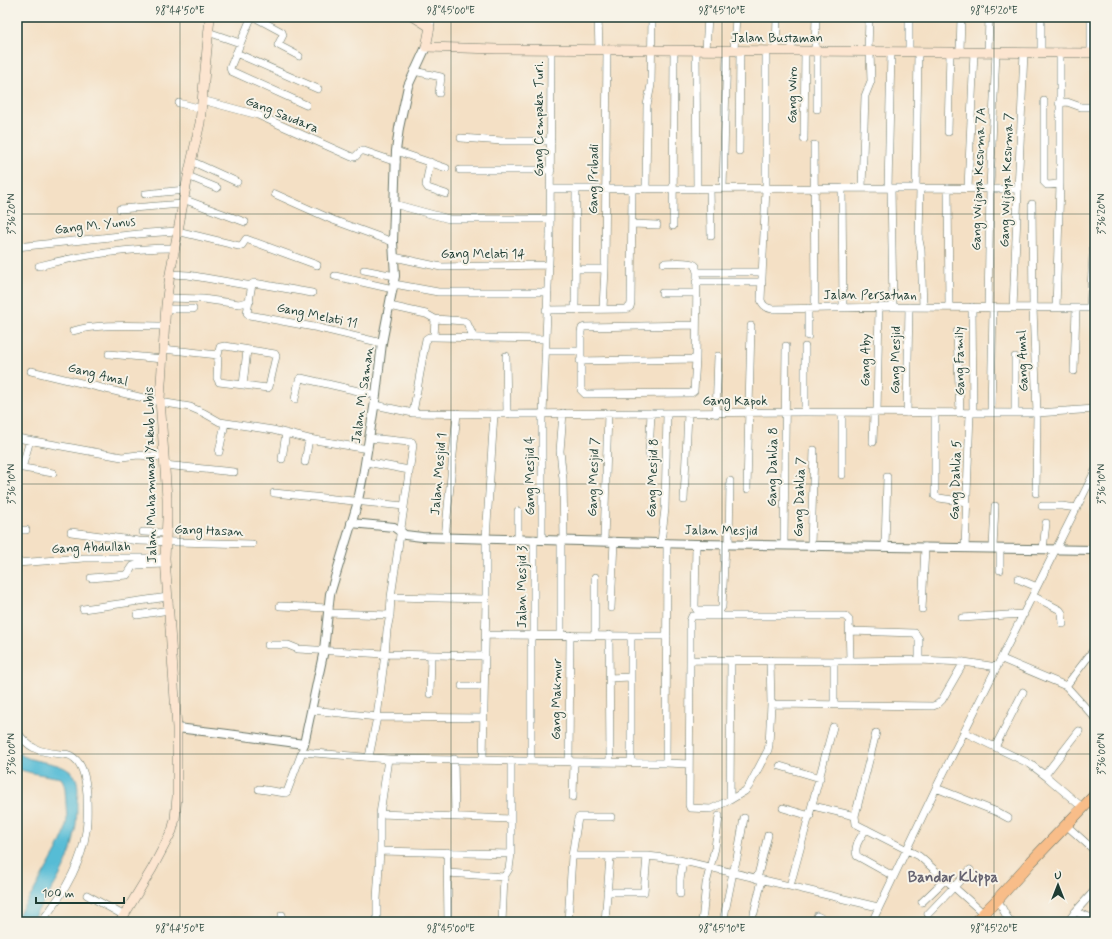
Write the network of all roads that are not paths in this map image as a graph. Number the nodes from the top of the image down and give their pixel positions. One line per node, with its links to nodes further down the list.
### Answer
1 (210, 17): 18 (main road, Jalan Muhammad Yakub Lubis)
2 (414, 17): 17 (main road)
3 (432, 17): 17 (street)
4 (598, 17): 22 (street, Gang Pribadi)
5 (652, 17): 23 (street)
6 (708, 17): 26 (street)
7 (736, 17): 8 (street); 27 (street)
8 (755, 17)
9 (777, 17): 29 (street)
10 (816, 17): 30 (street)
11 (869, 17): 33 (street)
12 (909, 17): 35 (street)
13 (961, 17): 31 (street)
14 (988, 17): 38 (street, Gang Wijaya Kesuma 7A)
15 (1041, 17): 40 (street)
16 (1091, 17): 42 (street)
17 (430, 27): 20 (main road)
18 (208, 32): 19 (street); 50 (main road, Jalan Muhammad Yakub Lubis)
19 (240, 43): 32 (street); 43 (street)
20 (426, 47): 21 (main road, Jalan Bustaman); 44 (street, Jalan M. Saman)
21 (552, 49): 22 (main road, Jalan Bustaman); 57 (street, Gang Cempaka Turi.)
22 (603, 49): 23 (main road, Jalan Bustaman); 84 (street, Gang Pribadi)
23 (652, 50): 24 (main road, Jalan Bustaman); 86 (street)
24 (674, 50): 25 (main road, Jalan Bustaman); 71 (street)
25 (696, 50): 26 (main road, Jalan Bustaman); 87 (street)
26 (706, 50): 27 (main road, Jalan Bustaman)
27 (734, 50): 28 (main road, Jalan Bustaman); 60 (street); 72 (street)
28 (766, 51): 29 (main road, Jalan Bustaman); 73 (street, Jalan Persatuan)
29 (776, 51): 30 (main road, Jalan Bustaman)
30 (812, 51): 33 (main road, Jalan Bustaman); 53 (street); 56 (street, Gang Wiro)
31 (960, 51): 36 (main road, Jalan Bustaman); 37 (main road, Jalan Bustaman)
32 (236, 52): 45 (street); 51 (street)
33 (869, 52): 34 (main road, Jalan Bustaman); 76 (street)
34 (891, 52): 35 (main road, Jalan Bustaman); 77 (street)
35 (914, 52): 36 (main road, Jalan Bustaman); 78 (street)
36 (950, 52): 54 (street)
37 (974, 52): 38 (main road, Jalan Bustaman); 80 (street)
38 (992, 52): 39 (main road, Jalan Bustaman); 81 (street, Gang Wijaya Kesuma 7A)
39 (1024, 52): 40 (main road, Jalan Bustaman); 89 (street, Gang Wijaya Kesuma 7)
40 (1041, 52): 41 (main road, Jalan Bustaman)
41 (1060, 52): 42 (main road, Jalan Bustaman); 49 (street)
42 (1093, 53)
43 (299, 56)
44 (414, 71): 46 (street); 59 (street, Jalan M. Saman)
45 (318, 88)
46 (439, 93)
47 (1044, 101): 69 (street)
48 (179, 103): 50 (street, Gang Saudara)
49 (1059, 103): 52 (street); 69 (street)
50 (202, 105): 61 (main road, Jalan Muhammad Yakub Lubis); 62 (street, Gang Saudara)
51 (306, 105)
52 (1095, 107)
53 (816, 109)
54 (948, 132)
55 (461, 138): 57 (street)
56 (804, 139)
57 (551, 141): 66 (street, Gang Cempaka Turi.)
58 (814, 145): 74 (street)
59 (396, 151): 62 (street, Jalan M. Saman); 63 (street)
60 (739, 151)
61 (191, 161): 67 (main road, Jalan Muhammad Yakub Lubis); 68 (street)
62 (396, 162): 94 (street, Jalan M. Saman)
63 (430, 162): 64 (street); 92 (street)
64 (446, 168)
65 (460, 170): 66 (street)
66 (551, 170): 82 (street, Gang Cempaka Turi.)
67 (188, 176): 70 (street); 93 (main road, Jalan Muhammad Yakub Lubis)
68 (237, 182)
69 (1060, 184): 145 (street)
70 (217, 188)
71 (673, 188): 86 (street); 87 (street); 102 (street)
72 (723, 188): 73 (street); 88 (street)
73 (766, 188): 74 (street); 118 (street, Jalan Persatuan)
74 (815, 188): 75 (street); 133 (street)
75 (842, 188): 76 (street); 134 (street)
76 (862, 188): 77 (street)
77 (890, 188): 78 (street); 136 (street)
78 (918, 188): 79 (street); 138 (street)
79 (948, 188): 80 (street); 139 (street)
80 (968, 188): 81 (street)
81 (990, 188): 89 (street); 142 (street, Gang Wijaya Kesuma 7A)
82 (551, 189): 83 (street); 98 (street, Gang Cempaka Turi.)
83 (576, 189): 84 (street); 114 (street)
84 (606, 189): 85 (street); 113 (street, Gang Pribadi)
85 (632, 189): 86 (street); 100 (street)
86 (646, 189)
87 (697, 189): 88 (street)
88 (710, 189): 104 (street)
89 (1018, 189): 143 (street, Gang Wijaya Kesuma 7)
90 (145, 194): 93 (street)
91 (275, 194): 105 (street)
92 (446, 194)
93 (183, 198): 96 (street); 99 (street); 103 (main road, Jalan Muhammad Yakub Lubis)
94 (394, 204): 98 (street); 105 (street, Jalan M. Saman)
95 (1032, 204): 144 (street, Gang Amal)
96 (120, 209)
97 (1095, 218): 147 (street)
98 (550, 219): 111 (street, Gang Cempaka Turi.)
99 (245, 222)
100 (633, 224): 101 (street); 140 (street)
101 (657, 225)
102 (673, 226)
103 (177, 231): 106 (street, Gang M. Yunus); 107 (main road, Jalan Muhammad Yakub Lubis); 110 (street, Gang M. Yunus)
104 (711, 236)
105 (393, 242): 108 (street, Jalan M. Saman)
106 (17, 247)
107 (174, 248): 112 (street); 119 (main road, Jalan Muhammad Yakub Lubis)
108 (394, 257): 111 (street, Gang Melati 14); 124 (street, Jalan M. Saman)
109 (664, 262): 116 (street)
110 (317, 265)
111 (548, 265): 126 (street, Gang Cempaka Turi.)
112 (39, 266)
113 (605, 268): 114 (street); 140 (street, Gang Pribadi)
114 (576, 269): 150 (street)
115 (364, 270): 124 (street)
116 (696, 272): 117 (street); 121 (street)
117 (728, 272): 118 (street); 122 (street)
118 (762, 272): 123 (street, Jalan Persatuan)
119 (170, 274): 125 (street); 130 (main road, Jalan Muhammad Yakub Lubis)
120 (335, 276): 124 (street)
121 (696, 282): 122 (street); 129 (street)
122 (728, 282): 123 (street)
123 (762, 282): 133 (street, Jalan Persatuan)
124 (394, 283): 126 (street); 132 (street, Jalan M. Saman)
125 (252, 286): 127 (street); 131 (street)
126 (548, 292): 151 (street, Gang Cempaka Turi.)
127 (312, 293)
128 (662, 293): 129 (street)
129 (696, 293): 153 (street)
130 (167, 298): 131 (street); 148 (main road, Jalan Muhammad Yakub Lubis)
131 (250, 301): 162 (street, Gang Melati 11)
132 (390, 306): 152 (street); 162 (street, Jalan M. Saman)
133 (811, 307): 134 (street, Jalan Persatuan); 158 (street)
134 (843, 307): 135 (street, Jalan Persatuan)
135 (880, 307): 136 (street, Jalan Persatuan); 196 (street, Gang Aby)
136 (893, 307): 137 (street, Jalan Persatuan)
137 (909, 307): 138 (street, Jalan Persatuan); 197 (street, Gang Mesjid)
138 (923, 307): 139 (street, Jalan Persatuan)
139 (949, 307): 141 (street, Jalan Persatuan)
140 (603, 308): 150 (street)
141 (972, 308): 142 (street, Jalan Persatuan); 200 (street, Gang Family)
142 (990, 308): 143 (street, Jalan Persatuan); 201 (street, Gang Wijaya Kesuma 7A)
143 (1014, 308): 144 (street, Jalan Persatuan)
144 (1033, 308): 145 (street, Jalan Persatuan); 203 (street, Gang Amal)
145 (1056, 308): 146 (street, Jalan Persatuan)
146 (1076, 308): 147 (street, Jalan Persatuan); 178 (street)
147 (1093, 308)
148 (166, 309): 149 (street); 154 (main road, Jalan Muhammad Yakub Lubis)
149 (193, 309)
150 (575, 309): 151 (street)
151 (546, 310): 161 (street, Gang Mesjid 4)
152 (435, 319): 159 (street); 160 (street)
153 (696, 325): 175 (street); 176 (street)
154 (165, 326): 156 (street); 165 (main road, Jalan Muhammad Yakub Lubis)
155 (751, 326): 193 (street)
156 (73, 331)
157 (957, 332): 199 (street)
158 (808, 336)
159 (434, 337): 160 (street); 186 (street)
160 (474, 338): 161 (street)
161 (545, 339): 167 (street, Gang Mesjid 4)
162 (382, 343): 180 (street, Jalan M. Saman)
163 (786, 346): 194 (street, Gang Dahlia 8)
164 (805, 347): 185 (street)
165 (163, 349): 170 (street); 174 (main road, Jalan Muhammad Yakub Lubis)
166 (247, 350): 170 (street); 179 (street); 179 (street)
167 (545, 351): 168 (street); 205 (street, Gang Mesjid 4)
168 (576, 351)
169 (109, 354): 174 (street)
170 (218, 355): 179 (street)
171 (506, 356): 188 (street)
172 (718, 356): 207 (street)
173 (1015, 357): 202 (street)
174 (163, 359): 182 (main road, Jalan Muhammad Yakub Lubis)
175 (696, 359): 176 (street); 176 (street)
176 (580, 361)
177 (31, 371): 182 (street, Gang Amal)
178 (1074, 371)
179 (243, 385)
180 (376, 395): 181 (street); 183 (street, Jalan M. Saman)
181 (295, 399)
182 (160, 402): 208 (street, Gang Amal); 220 (main road, Jalan Muhammad Yakub Lubis)
183 (375, 406): 186 (street, Gang Kapok); 212 (street, Jalan M. Saman)
184 (1095, 409): 203 (street, Gang Kapok)
185 (805, 412): 194 (street, Gang Kapok); 195 (street, Gang Kapok)
186 (413, 413): 187 (street, Gang Kapok)
187 (457, 413): 204 (street, Gang Kapok); 251 (street, Jalan Mesjid 1)
188 (507, 413): 204 (street, Gang Kapok); 205 (street, Gang Kapok)
189 (562, 413): 190 (street, Gang Kapok); 205 (street, Gang Kapok); 255 (street)
190 (608, 413): 191 (street, Gang Kapok); 256 (street, Gang Mesjid 7)
191 (651, 413): 206 (street, Gang Kapok); 218 (street)
192 (688, 413): 206 (street, Gang Kapok); 207 (street, Gang Kapok); 235 (street)
193 (748, 413): 194 (street, Gang Kapok); 207 (street, Gang Kapok); 232 (street)
194 (786, 413): 262 (street, Gang Dahlia 8)
195 (842, 413): 196 (street, Gang Kapok); 228 (street)
196 (875, 413): 197 (street, Gang Kapok); 214 (street, Gang Aby)
197 (908, 413): 198 (street, Gang Kapok)
198 (935, 413): 199 (street, Gang Kapok); 237 (street)
199 (960, 413): 200 (street, Gang Kapok)
200 (971, 413): 201 (street, Gang Kapok); 237 (street, Gang Dahlia 5)
201 (991, 413): 202 (street, Gang Kapok)
202 (1015, 413): 203 (street, Gang Kapok)
203 (1037, 413): 234 (street, Gang Amal)
204 (494, 414): 252 (street)
205 (542, 414): 254 (street, Gang Mesjid 4)
206 (667, 414): 258 (street, Gang Mesjid 8)
207 (716, 414)
208 (225, 423): 209 (street, Gang Amal); 217 (street)
209 (286, 433): 211 (street, Gang Amal); 219 (street)
210 (17, 438): 213 (street)
211 (309, 438): 215 (street, Gang Amal); 221 (street)
212 (370, 438): 215 (street, Jalan M. Saman); 224 (street)
213 (30, 440): 220 (street); 223 (street)
214 (873, 442)
215 (368, 449): 222 (street, Jalan M. Saman)
216 (814, 450): 263 (street, Gang Dahlia 7)
217 (218, 452)
218 (649, 454)
219 (282, 459)
220 (164, 461): 226 (street); 250 (main road, Jalan Muhammad Yakub Lubis)
221 (305, 462)
222 (366, 462): 224 (street); 236 (street, Jalan M. Saman)
223 (20, 468): 227 (street)
224 (409, 470): 238 (street)
225 (1095, 471): 230 (street)
226 (234, 472)
227 (53, 473)
228 (842, 475)
229 (887, 477): 264 (street)
230 (1093, 479): 241 (street)
231 (730, 481): 261 (street)
232 (747, 489)
233 (274, 493): 236 (street)
234 (1036, 493)
235 (684, 500)
236 (358, 501): 238 (street); 243 (street, Jalan M. Saman)
237 (967, 502): 266 (street, Gang Dahlia 5)
238 (404, 506): 249 (street)
239 (995, 506): 267 (street)
240 (1042, 506): 241 (street)
241 (1077, 508): 269 (street)
242 (518, 511): 253 (street)
243 (351, 523): 249 (street, Jalan Mesjid); 287 (street, Jalan M. Saman)
244 (1046, 523): 268 (street)
245 (17, 530): 246 (street)
246 (26, 530)
247 (71, 532): 250 (street)
248 (143, 532): 250 (street)
249 (401, 532): 251 (street, Jalan Mesjid); 280 (street)
250 (166, 537): 259 (street, Gang Hasan); 271 (main road, Jalan Muhammad Yakub Lubis)
251 (445, 538): 252 (street, Jalan Mesjid)
252 (486, 539): 253 (street, Jalan Mesjid); 281 (street)
253 (518, 539): 254 (street, Jalan Mesjid)
254 (538, 539): 255 (street, Jalan Mesjid); 298 (street, Jalan Mesjid 3)
255 (562, 540): 256 (street, Jalan Mesjid); 295 (street)
256 (604, 541): 257 (street, Jalan Mesjid)
257 (614, 541): 258 (street, Jalan Mesjid); 283 (street)
258 (664, 542): 260 (street, Jalan Mesjid); 301 (street, Gang Mesjid 8)
259 (252, 544)
260 (696, 544): 261 (street, Jalan Mesjid); 261 (street)
261 (727, 544): 262 (street, Jalan Mesjid)
262 (784, 544): 263 (street, Jalan Mesjid)
263 (811, 545): 264 (street, Jalan Mesjid)
264 (885, 546): 265 (street, Jalan Mesjid)
265 (925, 547): 266 (street, Jalan Mesjid); 284 (street)
266 (965, 548): 267 (street, Jalan Mesjid)
267 (997, 549): 268 (street, Jalan Mesjid); 273 (street)
268 (1043, 549): 269 (street, Jalan Mesjid)
269 (1056, 549): 270 (street, Jalan Mesjid); 277 (street)
270 (1095, 550)
271 (165, 561): 272 (street, Gang Abdullah); 275 (street); 279 (main road, Jalan Muhammad Yakub Lubis)
272 (17, 563)
273 (1000, 570)
274 (595, 577): 297 (street)
275 (91, 578)
276 (1018, 579): 277 (street)
277 (1037, 587): 278 (street)
278 (1033, 596): 288 (street); 292 (street)
279 (168, 597): 285 (street); 286 (main road, Jalan Muhammad Yakub Lubis)
280 (391, 597): 281 (street); 290 (street)
281 (486, 599): 294 (street)
282 (280, 606): 287 (street)
283 (611, 608)
284 (922, 609)
285 (83, 610)
286 (169, 610): 289 (street); 331 (main road, Jalan Muhammad Yakub Lubis)
287 (328, 610): 290 (street); 304 (street, Jalan M. Saman)
288 (1024, 614): 291 (street); 308 (street)
289 (137, 615)
290 (390, 615): 305 (street)
291 (962, 618)
292 (1063, 624)
293 (850, 630): 309 (street); 312 (street); 313 (street)
294 (486, 635): 298 (street); 307 (street)
295 (561, 635): 296 (street); 298 (street)
296 (570, 635): 297 (street); 344 (street, Gang Makmur)
297 (595, 635): 299 (street)
298 (532, 636): 343 (street, Jalan Mesjid 3)
299 (609, 636): 300 (street); 318 (street)
300 (631, 636): 301 (street); 317 (street)
301 (667, 636): 347 (street, Gang Mesjid 8)
302 (268, 645): 304 (street)
303 (1095, 648): 321 (street)
304 (324, 650): 305 (street); 326 (street, Jalan M. Saman)
305 (385, 654): 306 (street); 327 (street)
306 (431, 655): 307 (street); 323 (street)
307 (484, 656): 320 (street)
308 (1002, 659): 316 (street); 321 (street)
309 (690, 660): 310 (street); 348 (street)
310 (731, 660): 311 (street); 355 (street)
311 (770, 660): 314 (street); 324 (street)
312 (850, 660): 313 (street); 314 (street)
313 (919, 660): 315 (street)
314 (834, 661): 325 (street)
315 (964, 662): 316 (street); 325 (street)
316 (997, 667): 334 (street)
317 (631, 677): 318 (street); 346 (street)
318 (609, 678): 345 (street)
319 (462, 686): 320 (street)
320 (484, 686): 328 (street)
321 (1066, 686): 329 (street)
322 (1023, 692): 336 (street)
323 (430, 694)
324 (771, 704): 325 (street); 355 (street)
325 (834, 704)
326 (312, 710): 327 (street); 337 (street, Jalan M. Saman)
327 (376, 717): 328 (street); 338 (street)
328 (483, 718): 341 (street)
329 (1095, 718)
330 (833, 727): 351 (street)
331 (177, 728): 337 (street); 402 (main road, Jalan Muhammad Yakub Lubis)
332 (17, 731): 404 (street)
333 (1079, 731): 350 (street)
334 (964, 732): 336 (street); 352 (street)
335 (876, 734): 362 (street)
336 (994, 747): 350 (street)
337 (303, 748): 338 (street); 353 (street)
338 (369, 757): 339 (street)
339 (388, 759): 340 (street); 359 (street)
340 (454, 759): 341 (street); 363 (street)
341 (483, 759): 342 (street)
342 (512, 760): 343 (street); 367 (street)
343 (530, 760): 344 (street)
344 (571, 762): 345 (street); 354 (street, Gang Makmur)
345 (610, 762): 346 (street)
346 (631, 762): 347 (street)
347 (666, 763): 348 (street)
348 (689, 764): 355 (street)
349 (780, 766): 351 (street)
350 (1045, 775): 356 (street)
351 (820, 778): 357 (street)
352 (936, 788): 366 (street); 371 (street)
353 (259, 789)
354 (573, 797)
355 (730, 800)
356 (1091, 802): 368 (highway)
357 (813, 806): 361 (street); 362 (street)
358 (783, 808): 361 (street)
359 (380, 814): 363 (street); 372 (street)
360 (719, 816): 380 (street)
361 (810, 816): 388 (street)
362 (855, 816): 369 (street)
363 (455, 817): 367 (street)
364 (611, 817): 376 (street)
365 (744, 818): 382 (street)
366 (1008, 818)
367 (511, 819): 375 (street)
368 (1066, 825): 374 (street); 394 (highway)
369 (866, 829): 371 (street); 384 (street)
370 (768, 835): 387 (street)
371 (907, 848): 384 (street); 386 (street)
372 (380, 851): 373 (street); 405 (street)
373 (447, 852): 375 (street); 383 (street)
374 (1095, 852)
375 (511, 854): 385 (street)
376 (572, 856): 378 (street); 408 (street)
377 (647, 856): 378 (street); 379 (street); 391 (street)
378 (610, 857): 391 (street)
379 (683, 861): 380 (street); 392 (street)
380 (711, 868): 382 (street); 410 (street)
381 (970, 870): 389 (street)
382 (732, 872): 387 (street); 411 (street)
383 (448, 873): 385 (street); 406 (street)
384 (893, 876): 396 (street)
385 (504, 877): 407 (street)
386 (946, 879): 389 (street); 395 (street)
387 (760, 880): 388 (street); 399 (street)
388 (790, 886): 396 (street)
389 (954, 887): 398 (street); 400 (street)
390 (1095, 890): 397 (street)
391 (607, 892): 409 (street)
392 (680, 894)
393 (87, 895): 402 (street)
394 (997, 900): 398 (highway); 415 (street)
395 (922, 902)
396 (878, 907): 413 (street)
397 (1075, 912): 403 (street); 416 (street)
398 (983, 913): 414 (highway)
399 (754, 914)
400 (928, 914)
401 (817, 916): 412 (street)
402 (121, 919)
403 (1095, 919)
404 (41, 922)
405 (377, 922)
406 (448, 922)
407 (502, 922)
408 (568, 922)
409 (606, 922)
410 (702, 922)
411 (724, 922)
412 (829, 922)
413 (872, 922)
414 (975, 922)
415 (1010, 922)
416 (1068, 922)

